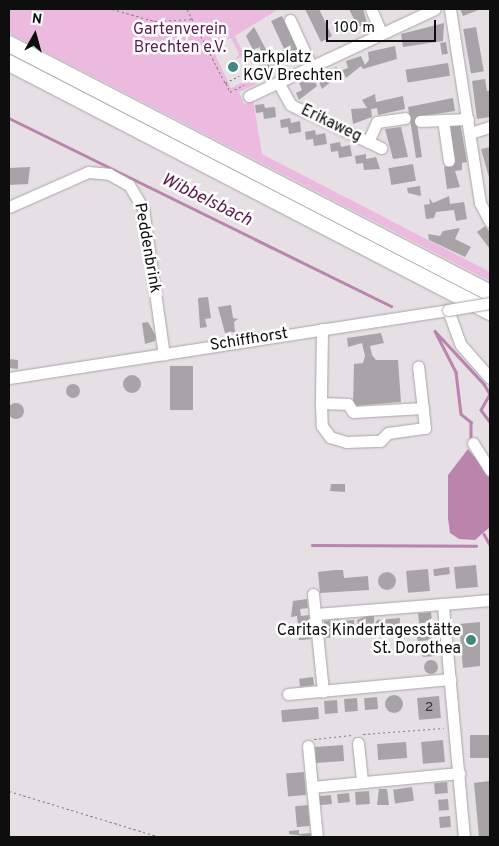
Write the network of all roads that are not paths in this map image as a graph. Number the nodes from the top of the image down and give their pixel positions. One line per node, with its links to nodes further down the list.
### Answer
1 (371, 9): 5 (street)
2 (435, 9): 5 (street)
3 (450, 9): 12 (street)
4 (290, 20): 8 (street)
5 (381, 34): 8 (street)
6 (9, 44): 22 (highway)
7 (9, 64): 24 (highway)
8 (312, 66): 9 (street)
9 (278, 82): 10 (street); 17 (street, Erikaweg)
10 (246, 90)
11 (405, 118): 17 (street, Erikaweg)
12 (468, 119): 13 (street); 16 (street)
13 (443, 120): 14 (street); 19 (street)
14 (420, 121)
15 (490, 127): 16 (street)
16 (470, 133): 21 (street)
17 (368, 142): 18 (street, Erikaweg)
18 (381, 148)
19 (449, 161)
20 (9, 207): 27 (street, Peddenbrink)
21 (490, 222)
22 (490, 293)
23 (490, 303): 25 (street, Schiffhorst, bridge)
24 (490, 312)
25 (449, 315): 26 (street, Schiffhorst); 30 (street)
26 (322, 329): 27 (street, Schiffhorst); 31 (street)
27 (164, 354): 29 (street, Schiffhorst)
28 (418, 366): 32 (street)
29 (9, 378)
30 (490, 378)
31 (321, 403): 32 (street); 32 (street)
32 (423, 408)
33 (473, 443): 34 (street)
34 (490, 470)
35 (313, 594): 38 (street)
36 (490, 600): 37 (street)
37 (443, 604): 38 (street); 39 (street)
38 (315, 614): 40 (street)
39 (450, 679): 40 (street); 44 (street)
40 (323, 691): 41 (street)
41 (288, 694)
42 (358, 743): 45 (street)
43 (308, 746): 46 (street)
44 (459, 773): 45 (street); 48 (street)
45 (362, 782): 46 (street)
46 (312, 787): 47 (street)
47 (317, 837)
48 (464, 837)

